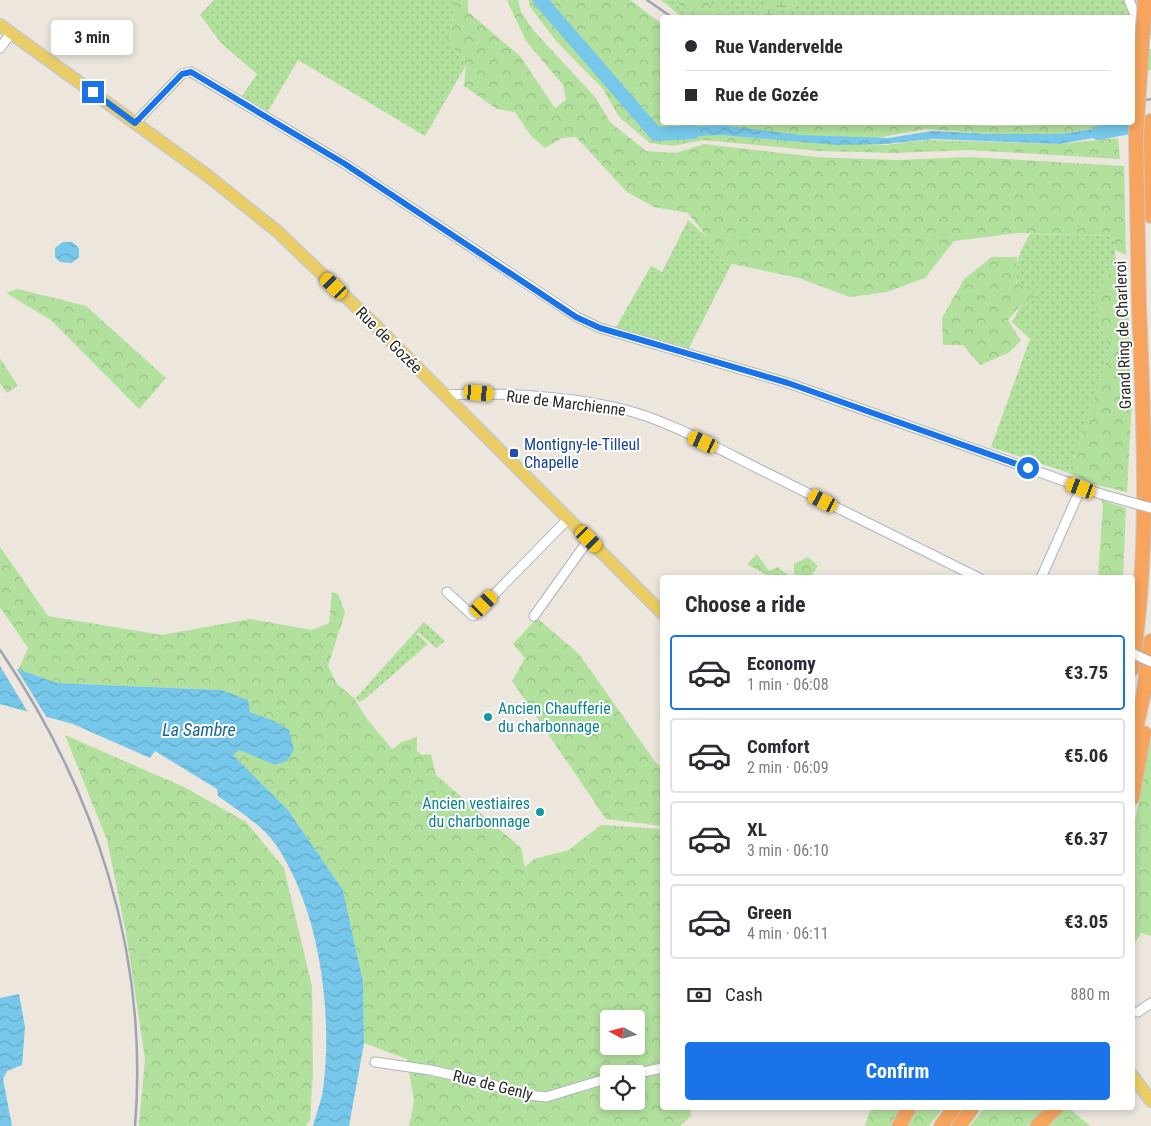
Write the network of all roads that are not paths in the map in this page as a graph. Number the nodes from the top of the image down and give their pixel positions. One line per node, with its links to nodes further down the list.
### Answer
1 (1129, 0): 5 (street)
2 (1145, 0): 19 (highway, Grand Ring de Charleroi, bridge)
3 (0, 25): 4 (main road, Rue de Gozée)
4 (11, 33): 6 (street); 8 (main road, Rue de Gozée)
5 (1151, 45)
6 (0, 48)
7 (1151, 121): 9 (highway)
8 (135, 123): 10 (main road, Rue de Gozée); 11 (street)
9 (1151, 216)
10 (445, 395): 13 (main road, Rue de Gozée); 15 (street, Rue de Marchienne)
11 (1081, 488): 12 (street, bridge); 16 (street)
12 (1151, 508)
13 (568, 519): 14 (main road, Rue de Gozée); 17 (street)
14 (589, 539): 18 (main road, Rue de Gozée); 20 (street)
15 (973, 575)
16 (1042, 575)
17 (447, 592)
18 (660, 611)
19 (1141, 614): 21 (highway); 23 (highway, Grand Ring de Charleroi)
20 (534, 616)
21 (1135, 627)
22 (1151, 641): 26 (highway)
23 (1135, 651)
24 (1135, 654): 25 (street, bridge)
25 (1151, 662)
26 (1143, 697): 27 (highway); 28 (highway)
27 (1135, 733)
28 (1135, 782)
29 (1151, 1003): 30 (street)
30 (1138, 1012)
31 (375, 1062): 35 (street, Rue de Genly)
32 (660, 1068): 33 (street)
33 (645, 1072)
34 (1135, 1079): 37 (main road)
35 (600, 1081)
36 (1135, 1089): 37 (main road)
37 (1151, 1101)
38 (908, 1110): 42 (highway)
39 (953, 1110): 43 (highway)
40 (971, 1110): 44 (highway)
41 (1054, 1110): 45 (highway)
42 (899, 1126)
43 (941, 1126)
44 (959, 1126)
45 (1036, 1126)

